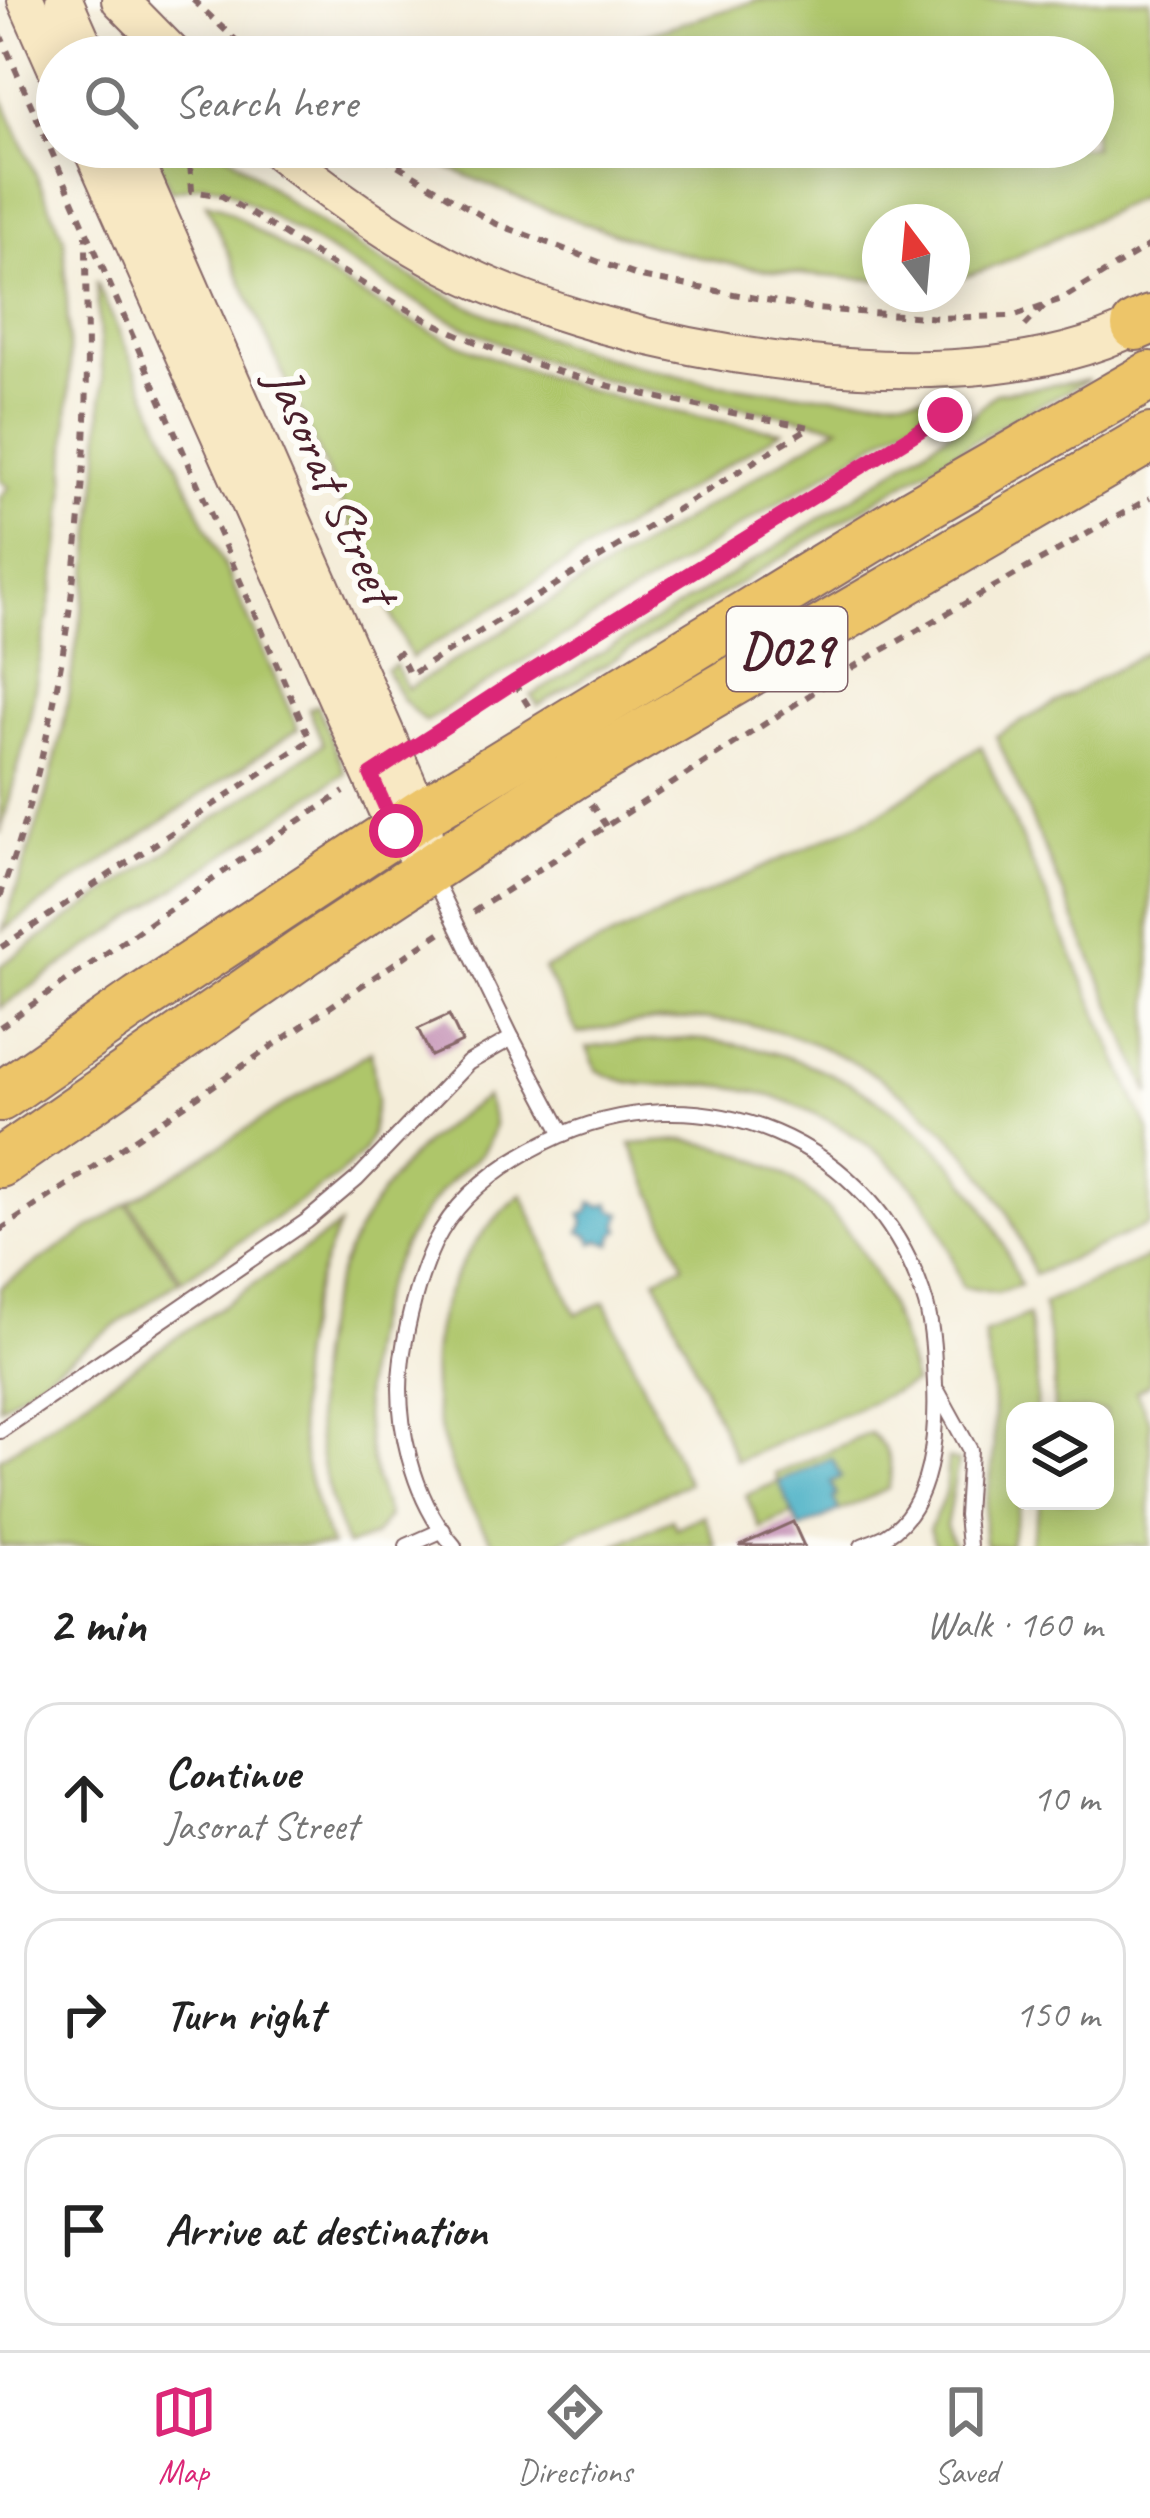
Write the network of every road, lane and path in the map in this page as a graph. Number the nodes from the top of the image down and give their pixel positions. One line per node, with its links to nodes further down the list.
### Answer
1 (26, 0): 6 (main road)
2 (64, 0): 7 (main road)
3 (120, 0): 8 (main road)
4 (194, 0): 9 (path)
5 (0, 34): 10 (path)
6 (42, 36)
7 (80, 36)
8 (155, 36)
9 (232, 36)
10 (36, 116)
11 (58, 168): 17 (path)
12 (101, 168): 26 (main road, Jasorat Street)
13 (138, 168): 26 (main road, Jasorat Street)
14 (190, 168): 25 (path)
15 (299, 168): 21 (main road)
16 (403, 168): 19 (path)
17 (86, 231): 29 (path); 31 (path)
18 (1150, 245): 19 (path)
19 (1045, 305): 21 (path)
20 (1145, 321): 21 (main road)
21 (991, 364): 26 (path)
22 (1150, 376): 27 (highway, D029)
23 (1150, 438): 28 (highway, D029)
24 (1150, 497): 30 (path)
25 (399, 653)
26 (384, 766): 27 (main road, Jasorat Street); 32 (path)
27 (408, 822): 28 (main road, Jasorat Street); 34 (highway, D029)
28 (429, 868): 30 (lane); 36 (highway, D029)
29 (0, 897)
30 (456, 923): 33 (lane); 37 (path)
31 (0, 948)
32 (0, 1028)
33 (512, 1038): 35 (lane); 39 (lane)
34 (0, 1097)
35 (563, 1134): 38 (lane); 40 (lane)
36 (0, 1163)
37 (0, 1230)
38 (935, 1388): 43 (lane); 44 (lane)
39 (0, 1431)
40 (443, 1530): 41 (lane); 42 (lane)
41 (407, 1546)
42 (454, 1546)
43 (862, 1546)
44 (969, 1546)

